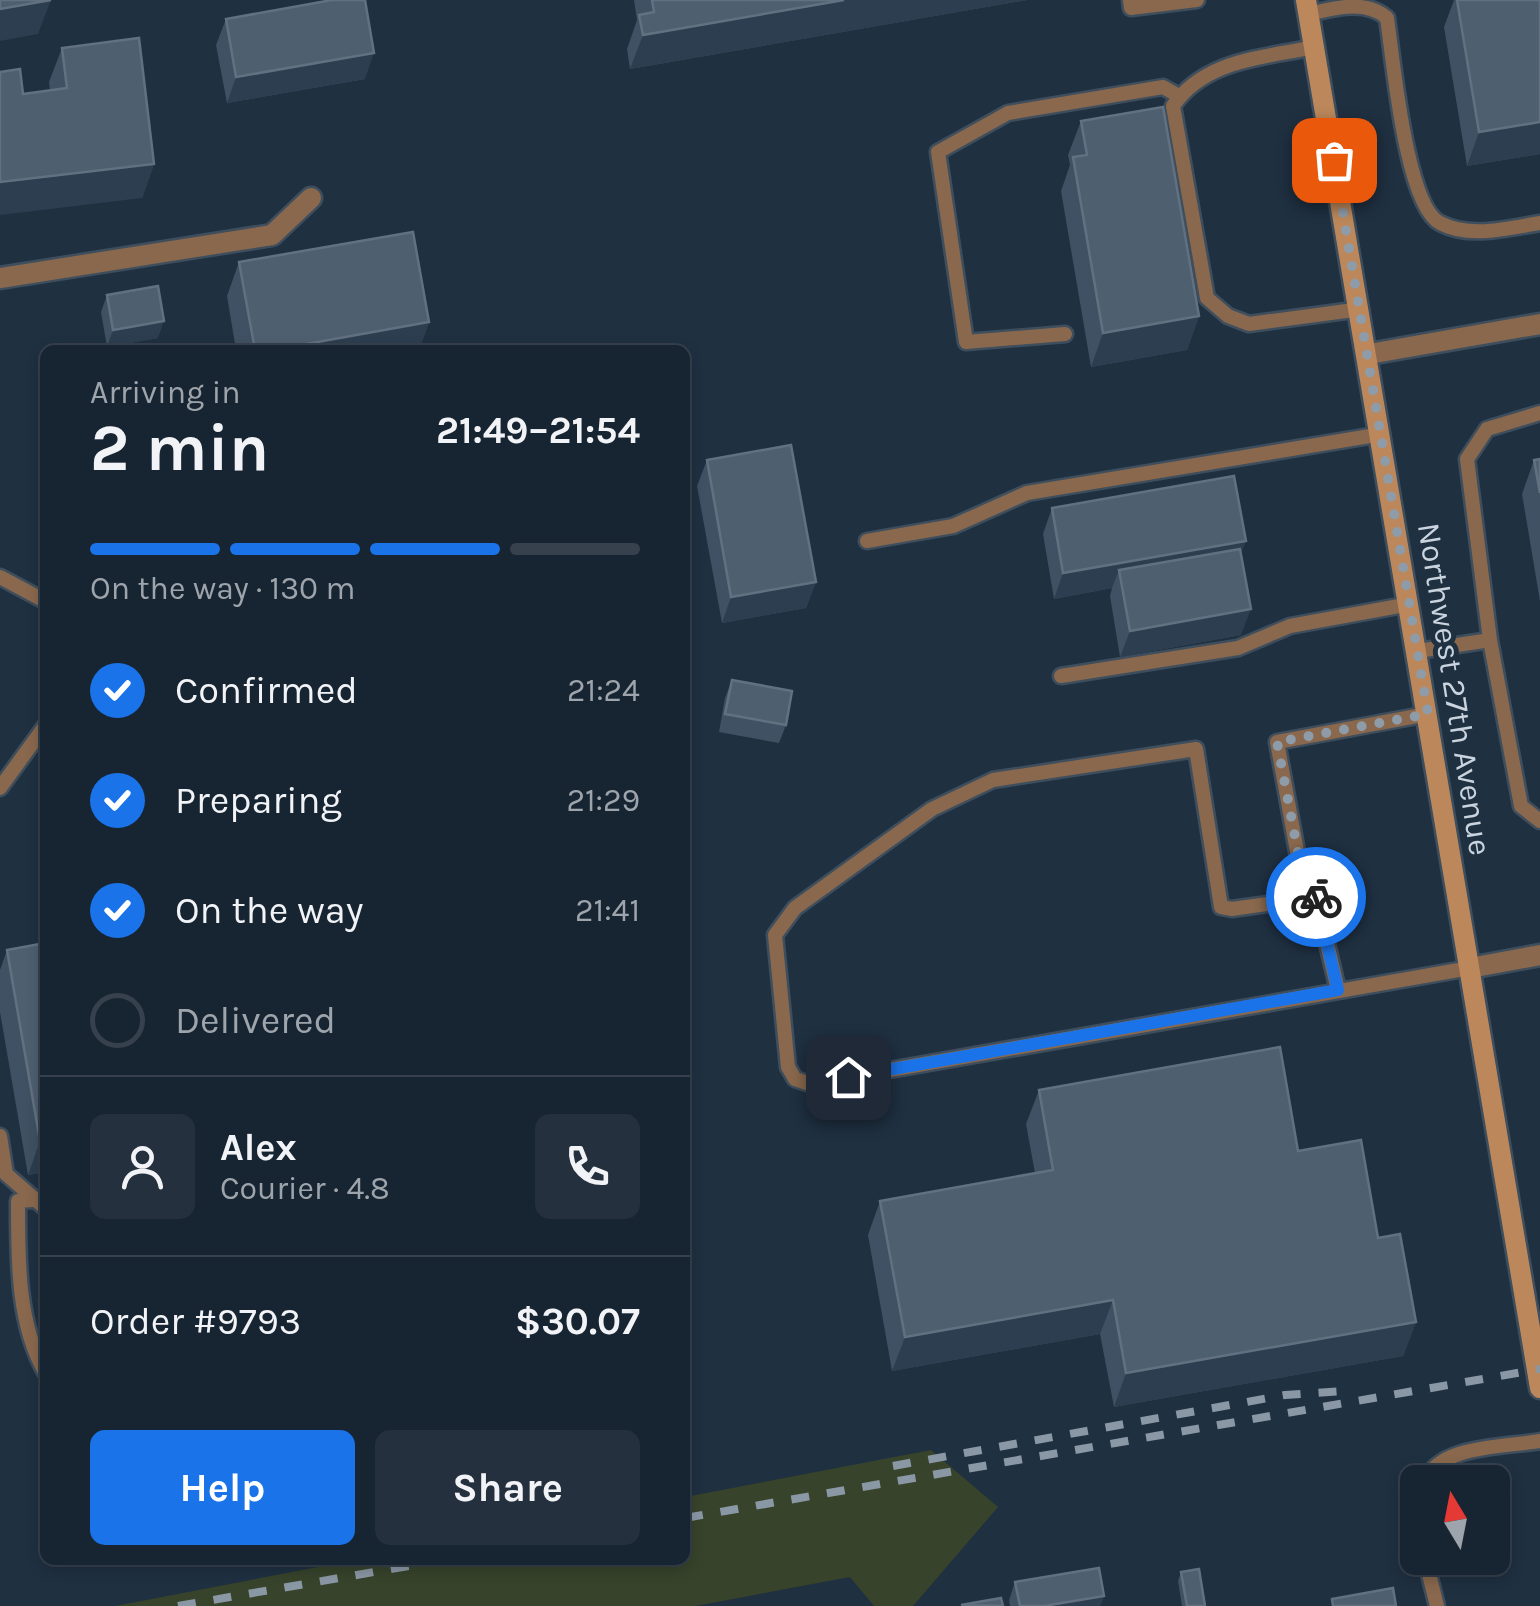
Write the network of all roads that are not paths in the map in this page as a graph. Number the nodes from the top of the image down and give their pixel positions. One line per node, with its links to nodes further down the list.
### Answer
1 (1130, 0): 2 (lane)
2 (1197, 0)
3 (1308, 7): 4 (main road, Northwest 27th Avenue); 7 (lane)
4 (1314, 47): 5 (lane); 9 (main road, Northwest 27th Avenue)
5 (1180, 96): 9 (lane); 11 (lane)
6 (311, 198): 8 (street)
7 (1540, 223)
8 (0, 278)
9 (1361, 309): 12 (main road, Northwest 27th Avenue)
10 (1540, 324): 12 (street)
11 (1064, 334)
12 (1369, 354): 14 (main road, Northwest 27th Avenue)
13 (1540, 412): 19 (lane)
14 (1382, 434): 15 (lane); 18 (main road, Northwest 27th Avenue)
15 (868, 540)
16 (0, 576): 17 (lane)
17 (40, 598)
18 (1410, 604): 20 (main road, Northwest 27th Avenue); 21 (lane)
19 (1490, 640): 20 (lane); 25 (lane)
20 (1418, 651): 22 (main road, Northwest 27th Avenue)
21 (1061, 676)
22 (1428, 714): 26 (lane); 28 (main road, Northwest 27th Avenue)
23 (40, 733): 24 (lane)
24 (0, 788)
25 (1540, 821)
26 (1306, 895): 29 (lane); 29 (lane)
27 (1540, 956): 28 (street)
28 (1470, 968): 29 (lane); 33 (main road, Northwest 27th Avenue)
29 (1338, 990)
30 (0, 1136): 31 (lane)
31 (38, 1204): 32 (lane)
32 (40, 1363)
33 (1540, 1388)
34 (1540, 1441): 35 (lane)
35 (1436, 1465)
36 (1429, 1575): 37 (lane)
37 (1437, 1606)

